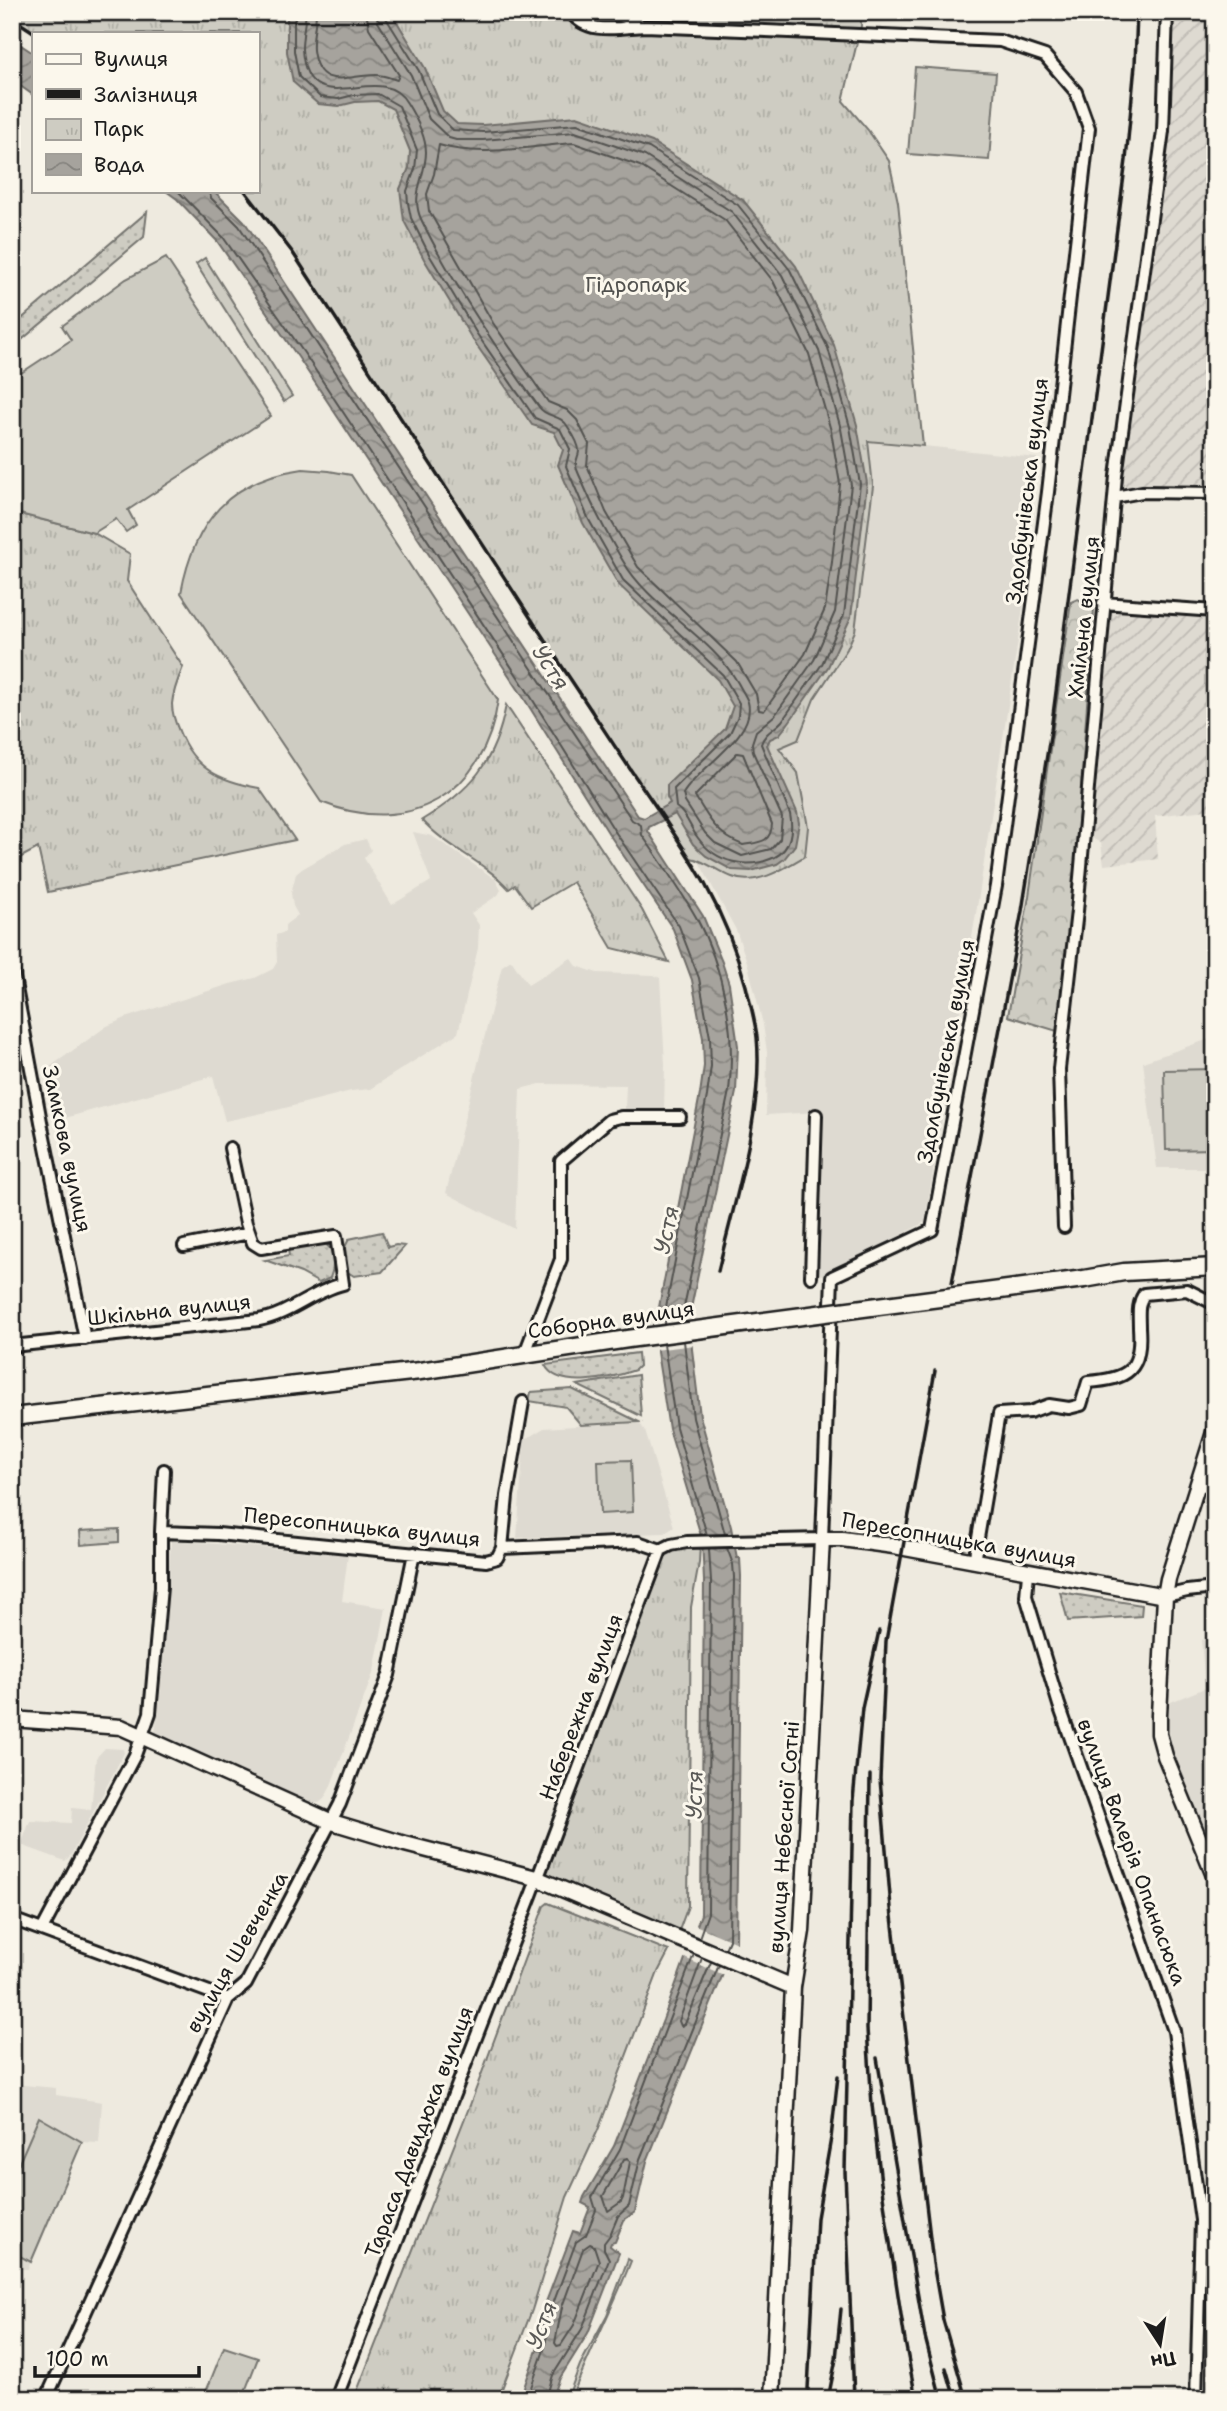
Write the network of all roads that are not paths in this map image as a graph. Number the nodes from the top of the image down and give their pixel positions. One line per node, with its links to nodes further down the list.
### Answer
1 (571, 12): 4 (street, Здолбунівська вулиця)
2 (611, 12): 4 (street, Здолбунівська вулиця)
3 (1167, 12): 6 (street, Хмільна вулиця)
4 (645, 26): 18 (street, Здолбунівська вулиця)
5 (1215, 493): 6 (street)
6 (1115, 497): 7 (street, Хмільна вулиця)
7 (1103, 603): 8 (street); 13 (street, Хмільна вулиця)
8 (1215, 611)
9 (12, 967): 20 (street, Замкова вулиця)
10 (816, 1115): 17 (street)
11 (680, 1117): 22 (street)
12 (230, 1148): 14 (street)
13 (1064, 1227)
14 (249, 1233): 15 (street); 20 (street, Шкільна вулиця)
15 (184, 1246)
16 (1215, 1267): 22 (main road, Соборна вулиця, bridge)
17 (811, 1277)
18 (832, 1278): 30 (street, вулиця Небесної Сотні)
19 (1215, 1304): 34 (street)
20 (85, 1339): 21 (street, Шкільна вулиця)
21 (12, 1346)
22 (525, 1353): 24 (main road, Соборна вулиця)
23 (523, 1402): 31 (street)
24 (12, 1417)
25 (1215, 1429): 27 (street)
26 (164, 1470): 29 (street)
27 (1198, 1485): 28 (street); 37 (street)
28 (1215, 1487)
29 (161, 1532): 33 (street, Пересопницька вулиця); 39 (street)
30 (822, 1539): 32 (street, Пересопницька вулиця); 34 (street, Пересопницька вулиця); 45 (street, вулиця Небесної Сотні)
31 (502, 1548): 32 (street, Пересопницька вулиця); 33 (street, Пересопницька вулиця)
32 (661, 1550): 41 (street, Набережна вулиця)
33 (414, 1553): 40 (street, вулиця Шевченка)
34 (974, 1562): 35 (street, Пересопницька вулиця)
35 (1028, 1573): 37 (street, Пересопницька вулиця); 48 (street, вулиця Валерія Опанасюка)
36 (1215, 1588): 37 (street, Пересопницька вулиця)
37 (1165, 1596): 42 (street)
38 (12, 1719): 39 (street)
39 (143, 1736): 40 (street); 44 (street)
40 (332, 1822): 41 (street); 46 (street, вулиця Шевченка)
41 (537, 1878): 45 (street); 50 (street, Тараса Давидюка вулиця)
42 (1215, 1878)
43 (12, 1919): 44 (street)
44 (42, 1930): 46 (street)
45 (793, 1987): 51 (street, вулиця Небесної Сотні)
46 (228, 1999): 49 (street, вулиця Шевченка)
47 (1215, 2218): 48 (street)
48 (1202, 2220): 52 (street, вулиця Валерія Опанасюка)
49 (46, 2399)
50 (336, 2399)
51 (772, 2399)
52 (1196, 2399)

